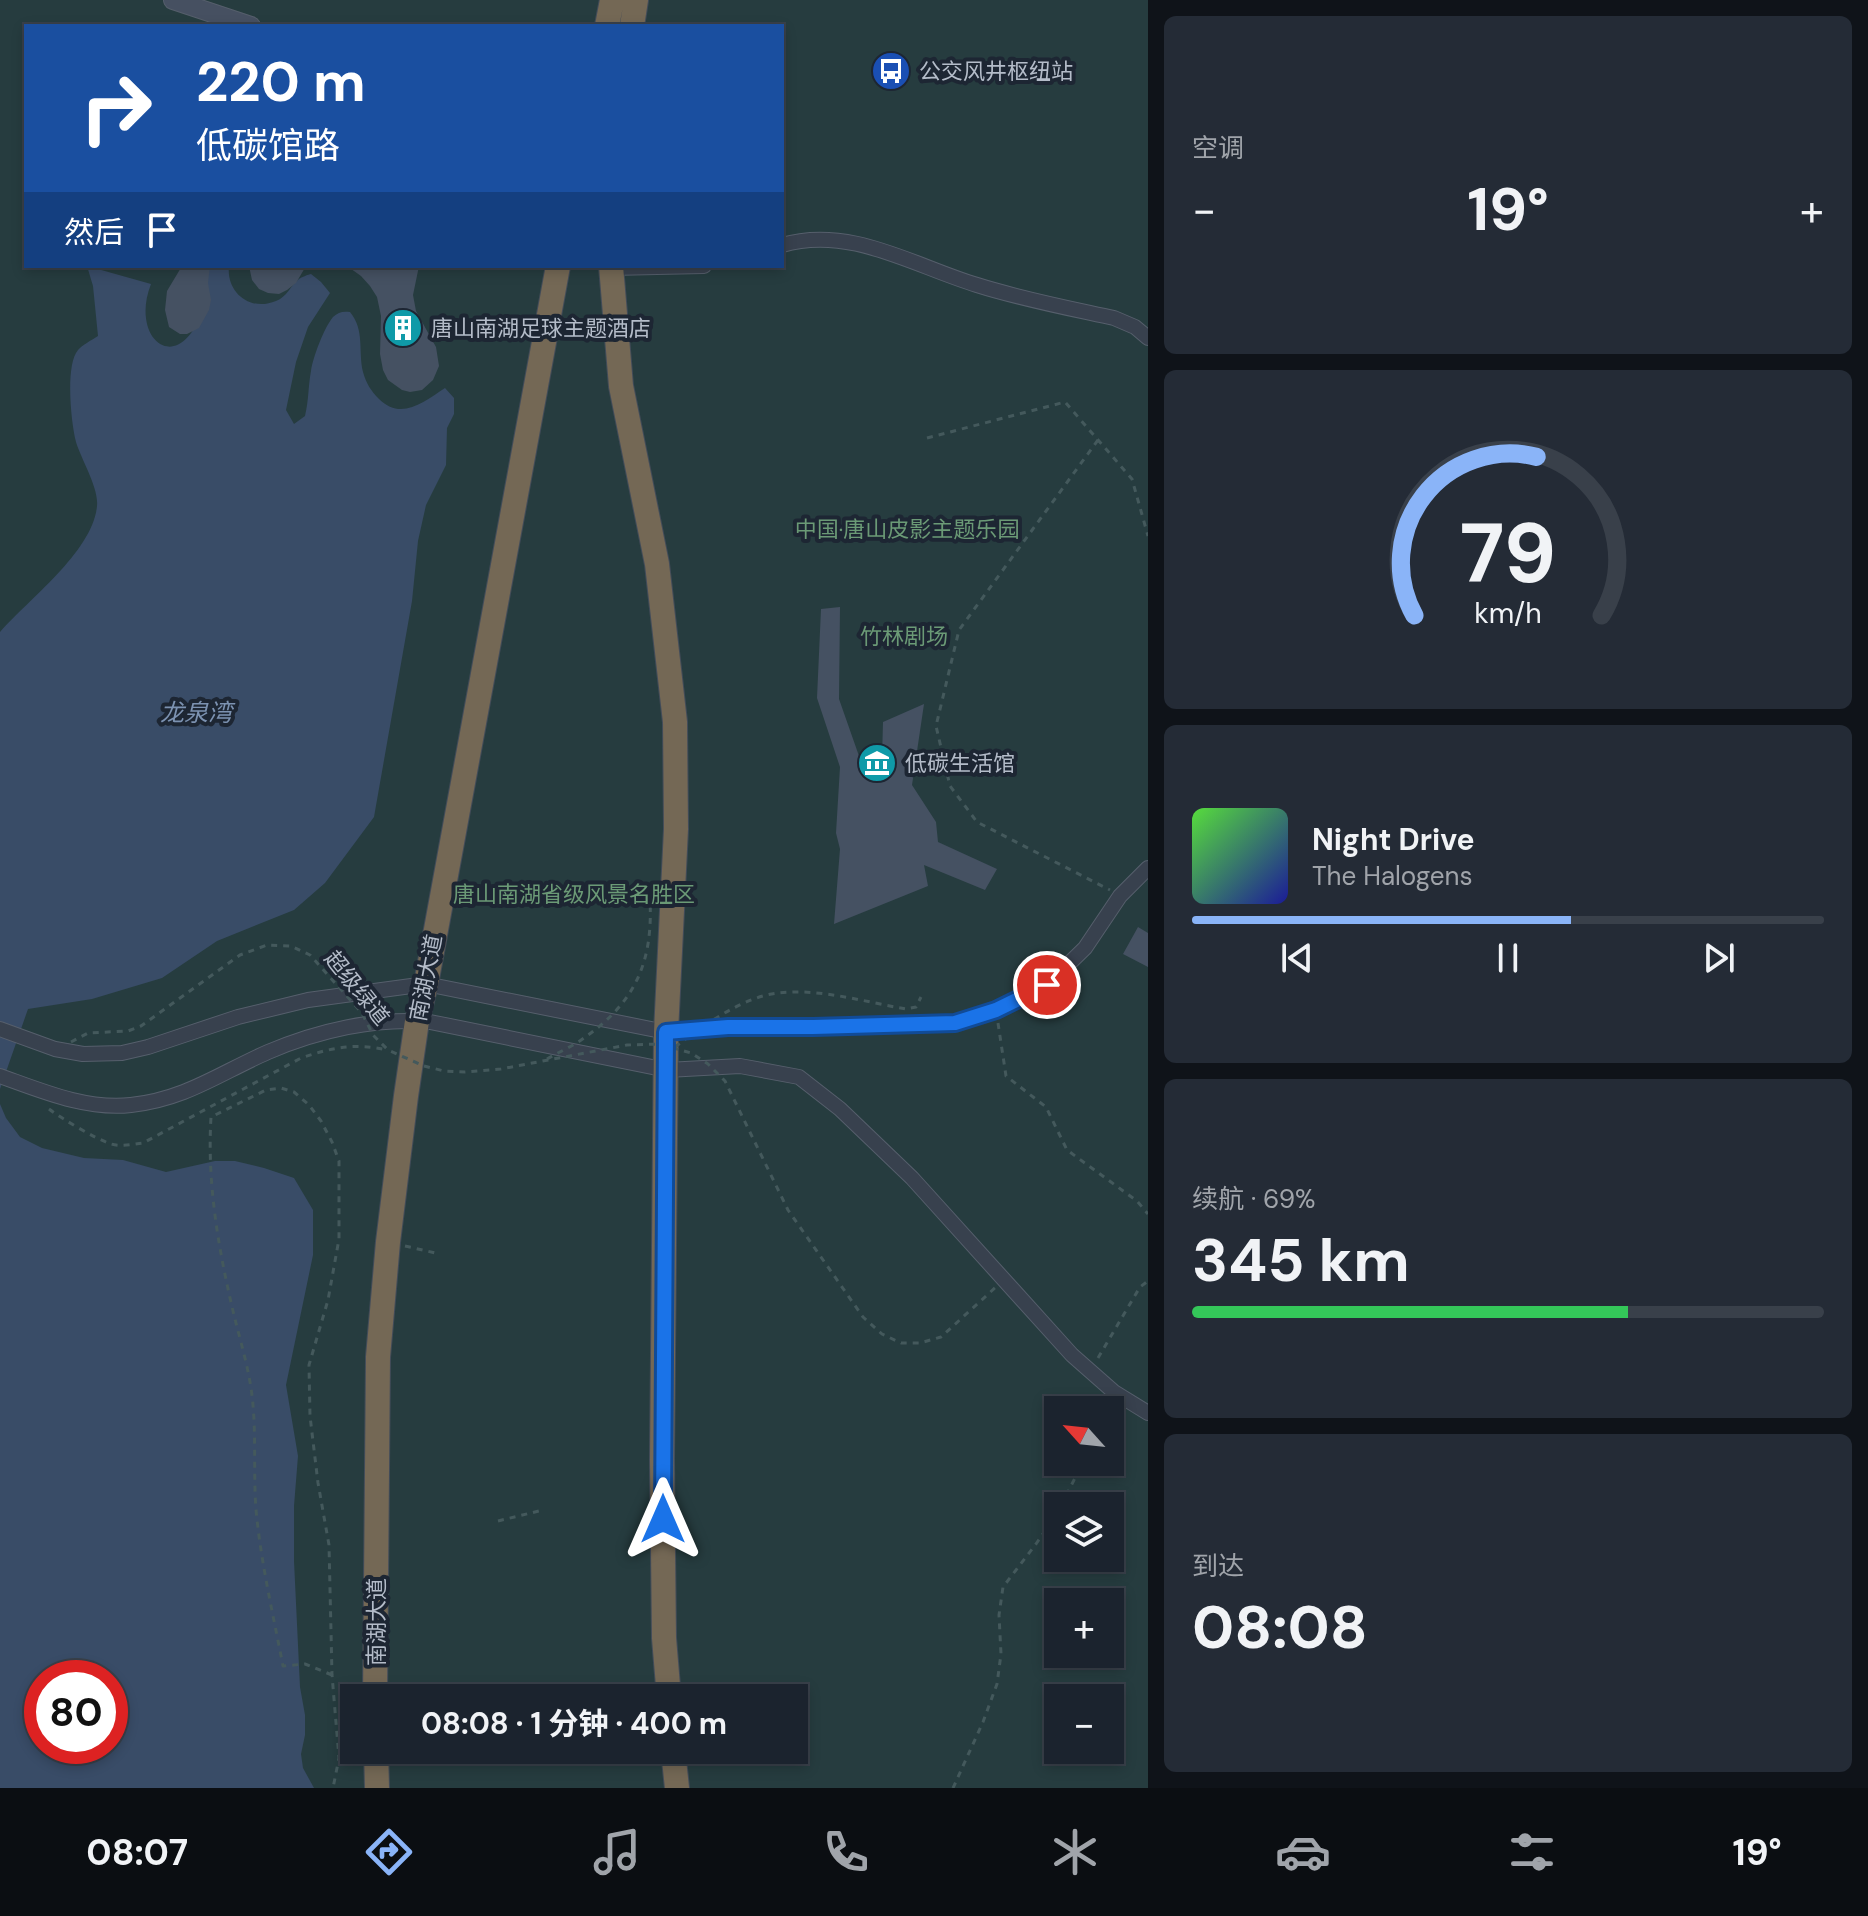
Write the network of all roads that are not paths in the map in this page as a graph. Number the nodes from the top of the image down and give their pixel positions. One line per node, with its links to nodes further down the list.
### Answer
1 (173, 0): 4 (street)
2 (612, 0): 5 (highway)
3 (636, 0): 6 (highway)
4 (245, 24)
5 (607, 24)
6 (632, 24)
7 (784, 245): 10 (street)
8 (558, 268): 12 (highway, 南湖大道)
9 (611, 268): 15 (highway)
10 (1148, 338)
11 (1148, 868): 15 (street)
12 (426, 984): 13 (highway, 南湖大道); 14 (street); 15 (street)
13 (417, 1021): 15 (street); 16 (street); 18 (highway, 南湖大道)
14 (0, 1029)
15 (669, 1050): 17 (street); 19 (highway)
16 (0, 1076)
17 (1148, 1413)
18 (375, 1684)
19 (668, 1684)
20 (376, 1764): 22 (highway)
21 (674, 1764): 23 (highway)
22 (377, 1788)
23 (677, 1788)

